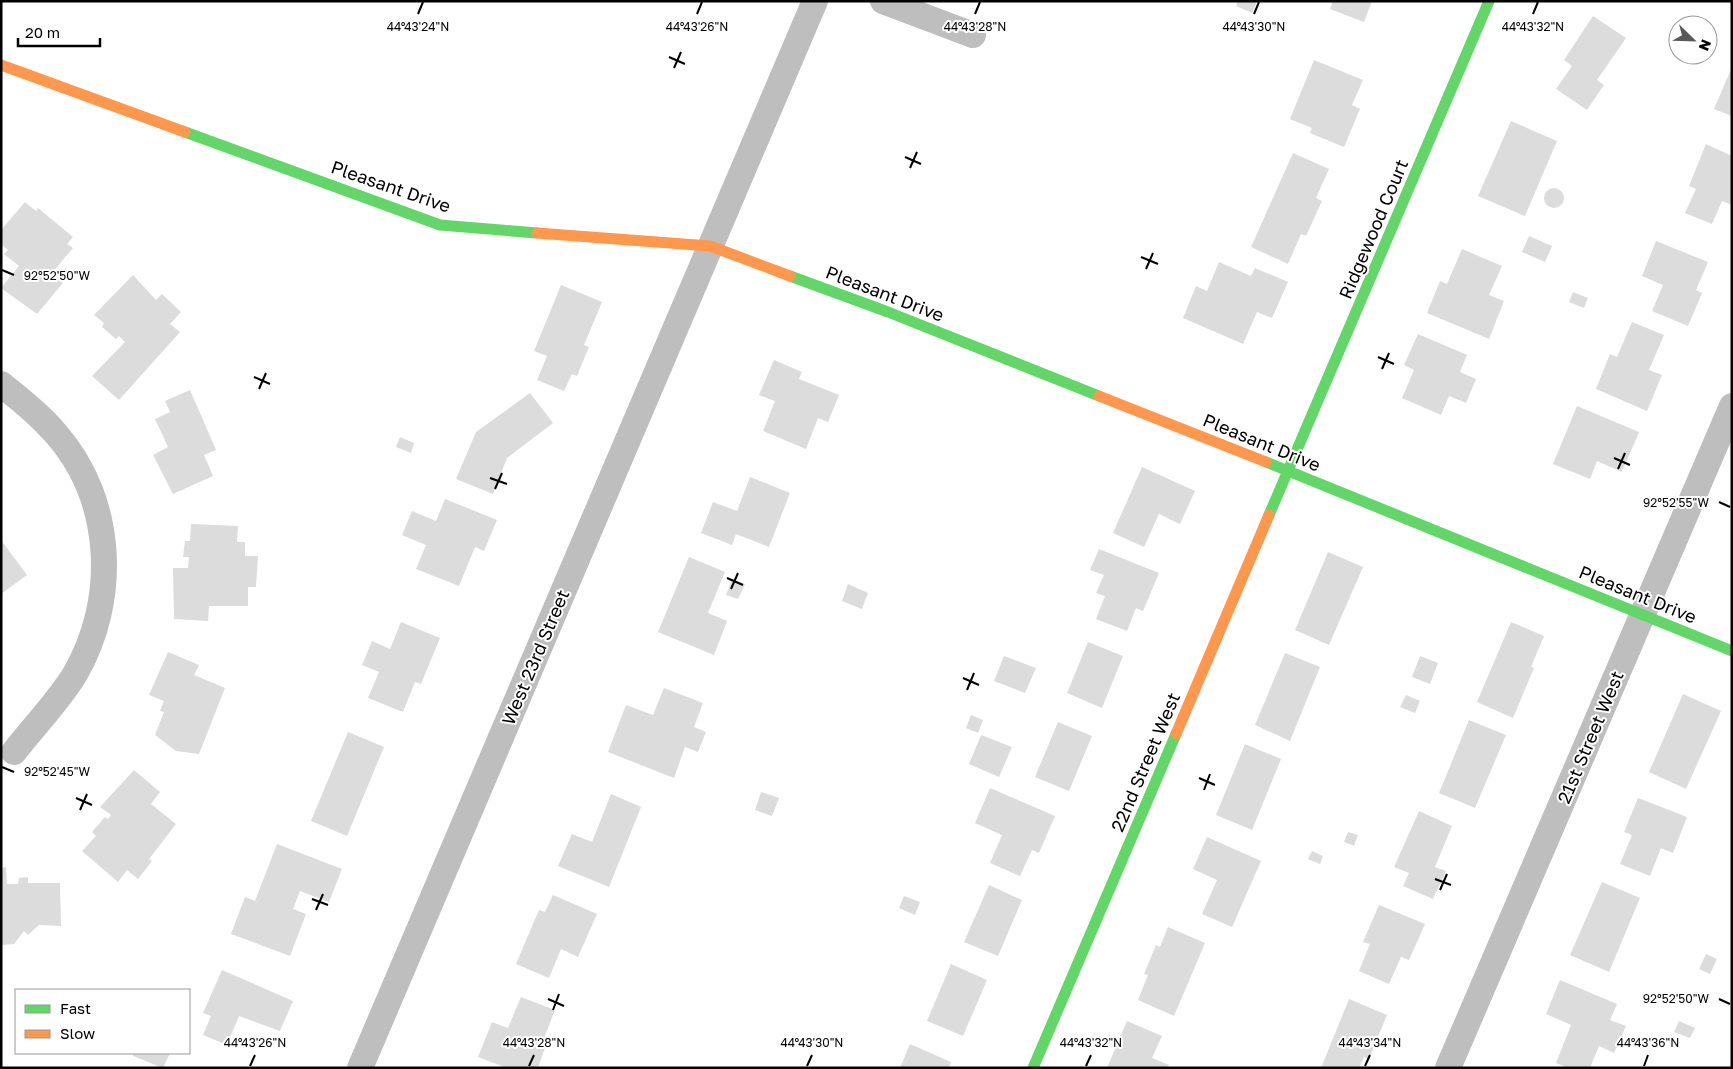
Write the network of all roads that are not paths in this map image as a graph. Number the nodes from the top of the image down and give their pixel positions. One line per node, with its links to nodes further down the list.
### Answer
1 (816, 1): 6 (street, West 23rd Street)
2 (883, 1): 4 (street)
3 (1489, 1): 9 (street, Ridgewood Court)
4 (973, 35)
5 (1, 65): 6 (street, Pleasant Drive)
6 (710, 246): 9 (street, Pleasant Drive); 13 (street, West 23rd Street)
7 (1, 384): 12 (street)
8 (1732, 406): 10 (street, 21st Street West)
9 (1288, 471): 10 (street, Pleasant Drive); 14 (street, 22nd Street West)
10 (1643, 615): 11 (street, Pleasant Drive); 15 (street, 21st Street West)
11 (1732, 651)
12 (14, 752)
13 (360, 1068)
14 (1034, 1068)
15 (1448, 1068)

